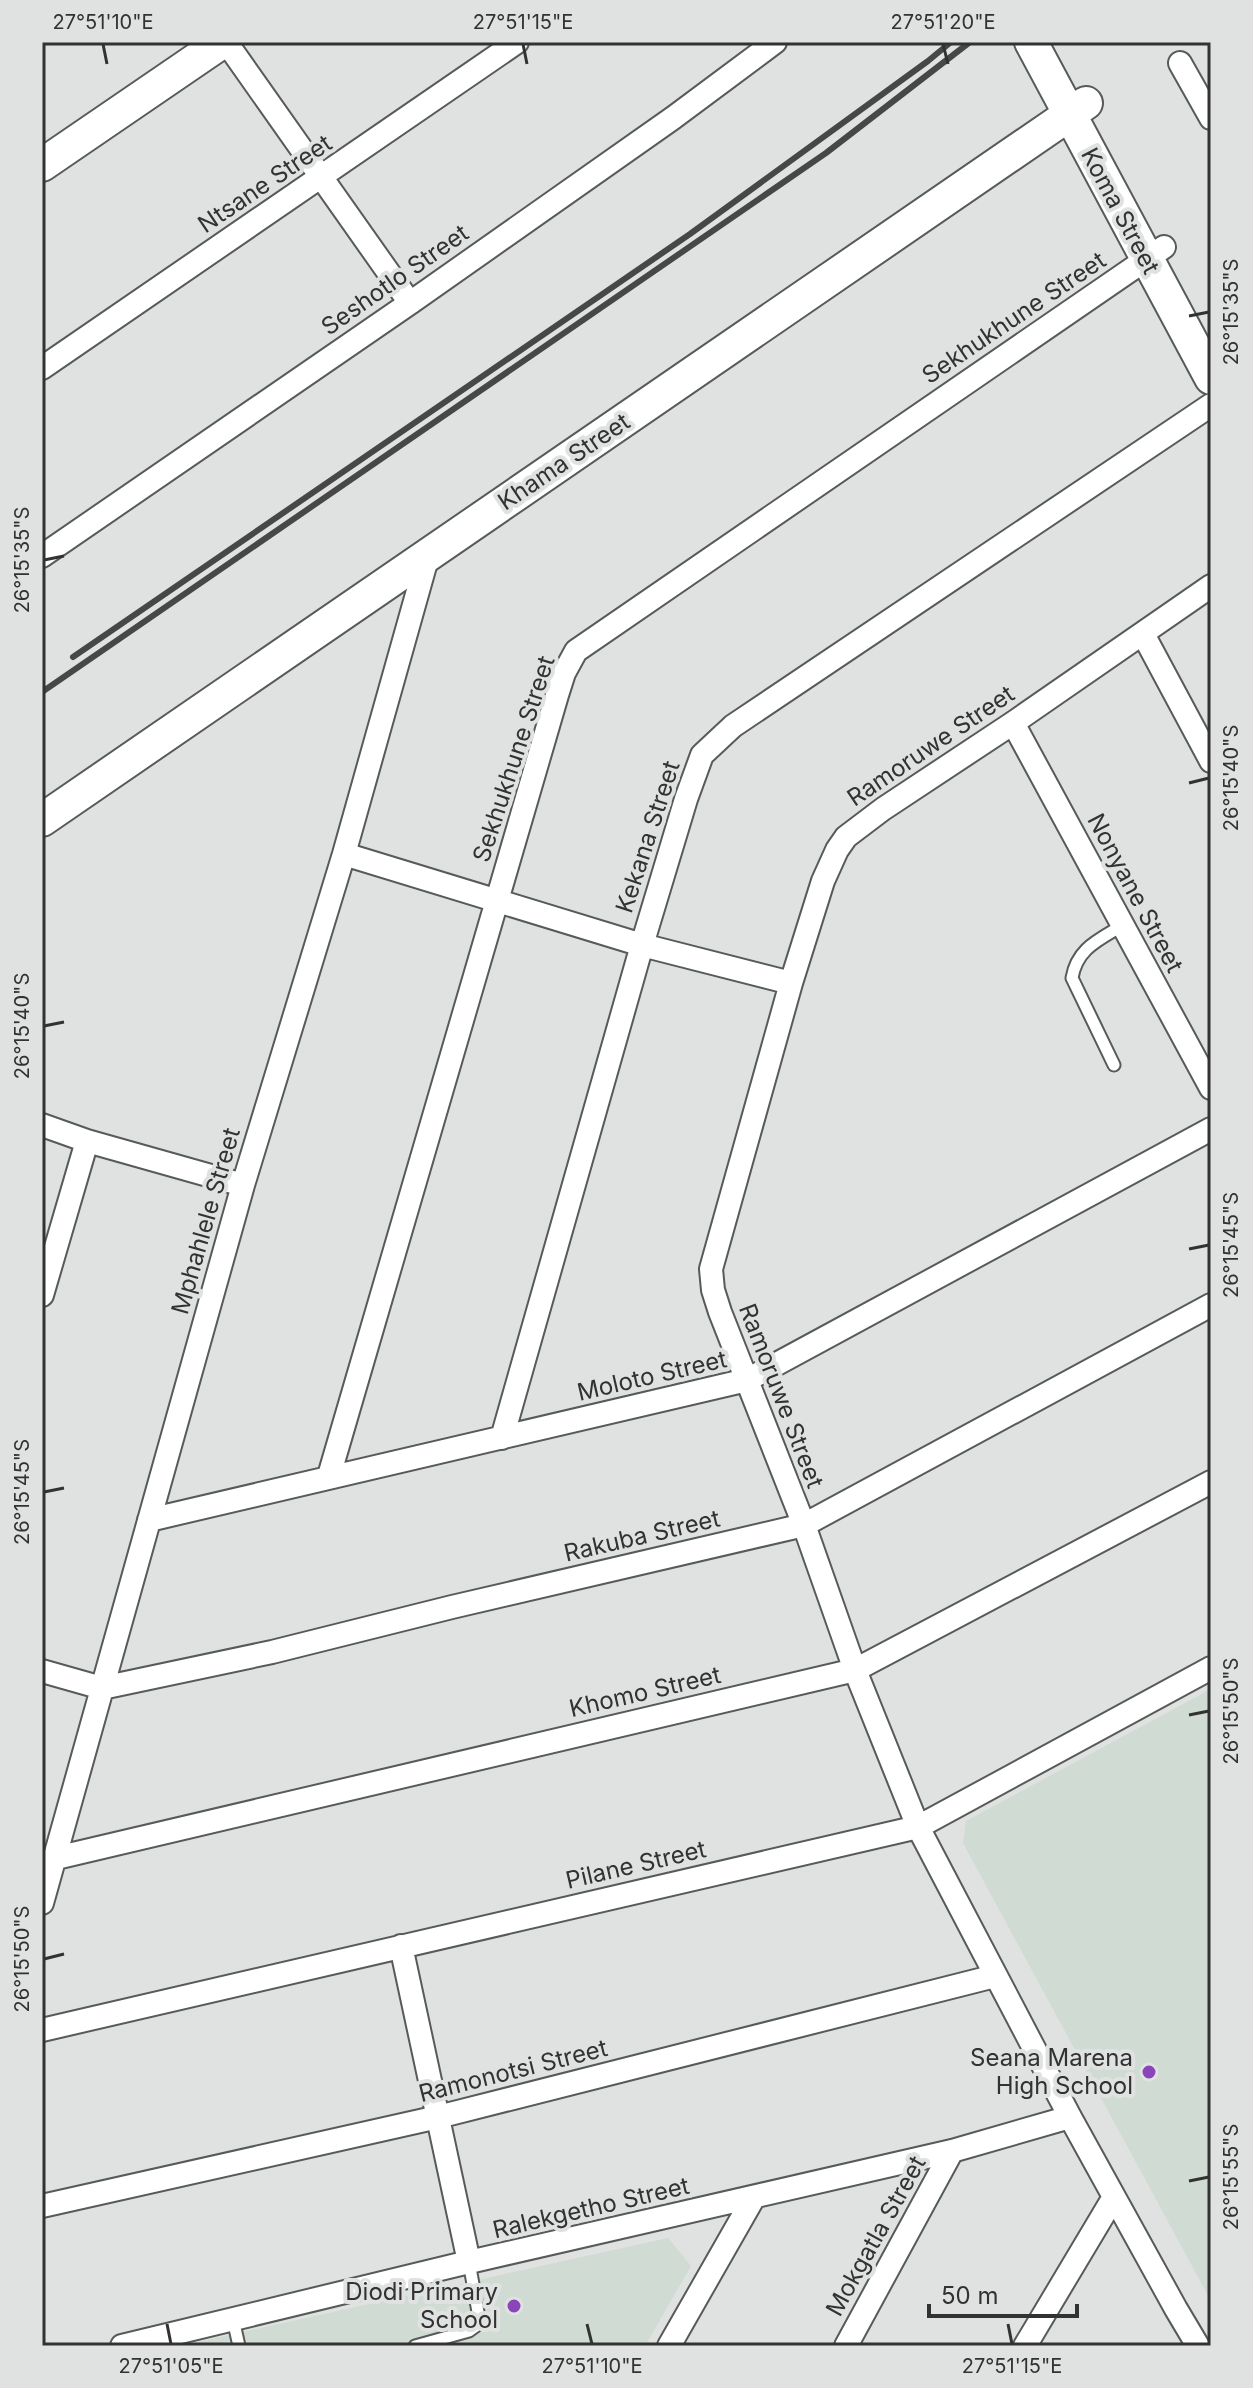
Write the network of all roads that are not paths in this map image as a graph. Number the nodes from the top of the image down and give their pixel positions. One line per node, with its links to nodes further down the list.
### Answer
1 (224, 42): 8 (street); 9 (street)
2 (517, 42): 9 (street, Ntsane Street)
3 (775, 42): 11 (street, Seshotlo Street)
4 (1039, 44): 6 (street, Koma Street)
5 (1180, 63): 7 (street)
6 (1078, 110): 10 (street, Koma Street); 16 (street, Khama Street)
7 (1211, 118)
8 (42, 165)
9 (320, 177): 11 (street); 13 (street, Ntsane Street)
10 (1155, 253): 12 (street, Koma Street); 14 (street, Koma Street); 24 (street, Sekhukhune Street)
11 (410, 303): 17 (street, Seshotlo Street)
12 (1211, 333)
13 (42, 368)
14 (1211, 378)
15 (1211, 405): 26 (street, Kekana Street)
16 (428, 555): 22 (street, Khama Street); 23 (street, Mphahlele Street)
17 (42, 556)
18 (1211, 586): 19 (street, Ramoruwe Street)
19 (1143, 634): 20 (street, Ramoruwe Street); 21 (street)
20 (1013, 723): 25 (street, Nonyane Street); 27 (street, Ramoruwe Street)
21 (1211, 761)
22 (42, 820)
23 (344, 854): 24 (street); 33 (street, Mphahlele Street)
24 (497, 899): 26 (street); 38 (street, Sekhukhune Street)
25 (1123, 925): 28 (lane); 29 (street, Nonyane Street)
26 (642, 945): 27 (street); 37 (street, Kekana Street)
27 (791, 983): 36 (street, Ramoruwe Street)
28 (1114, 1065)
29 (1211, 1088)
30 (42, 1125): 32 (street)
31 (1211, 1129): 36 (street, Moloto Street)
32 (87, 1141): 33 (street); 34 (street)
33 (243, 1185): 40 (street, Mphahlele Street)
34 (42, 1295)
35 (1211, 1305): 41 (street, Rakuba Street)
36 (747, 1380): 37 (street, Moloto Street); 41 (street, Ramoruwe Street)
37 (502, 1438): 38 (street, Moloto Street)
38 (329, 1476): 40 (street, Moloto Street)
39 (1211, 1482): 43 (street, Khomo Street)
40 (149, 1520): 45 (street, Mphahlele Street)
41 (804, 1525): 43 (street, Ramoruwe Street); 45 (street, Rakuba Street)
42 (1211, 1668): 46 (street, Pilane Street)
43 (855, 1670): 46 (street, Ramoruwe Street); 47 (street, Khomo Street)
44 (42, 1671): 45 (street, Rakuba Street)
45 (102, 1688): 47 (street, Mphahlele Street)
46 (918, 1827): 49 (street, Pilane Street); 50 (street, Ramoruwe Street)
47 (56, 1858): 48 (street, Mphahlele Street)
48 (42, 1903)
49 (401, 1946): 51 (street, Pilane Street); 52 (street)
50 (995, 1976): 52 (street, Ramonotsi Street); 53 (street, Ramoruwe Street)
51 (42, 2030)
52 (438, 2117): 57 (street, Ramonotsi Street); 58 (street)
53 (1070, 2117): 54 (street, Ralekgetho Street); 56 (street, Ramoruwe Street)
54 (952, 2151): 55 (street, Ralekgetho Street); 64 (street, Mokgatla Street)
55 (754, 2197): 58 (street, Ralekgetho Street); 63 (street)
56 (1114, 2197): 65 (street); 66 (street, Ramoruwe Street)
57 (42, 2206)
58 (469, 2262): 59 (street, Ralekgetho Street); 62 (lane)
59 (233, 2319): 60 (street, Ralekgetho Street); 61 (lane)
60 (122, 2346)
61 (239, 2346)
62 (415, 2346)
63 (669, 2346)
64 (846, 2346)
65 (1025, 2346)
66 (1198, 2346)

